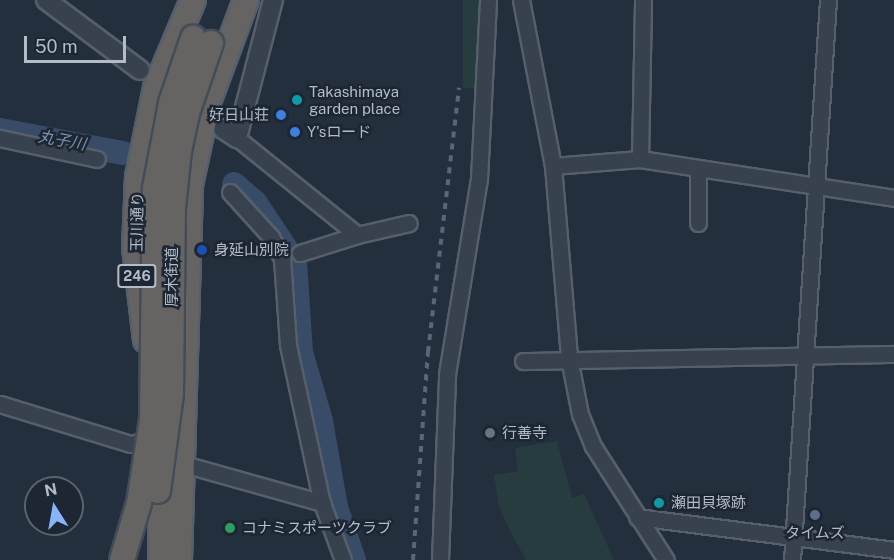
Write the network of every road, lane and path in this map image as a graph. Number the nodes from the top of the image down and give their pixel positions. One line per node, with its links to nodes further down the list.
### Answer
1 (46, 0): 12 (street)
2 (193, 0): 31 (highway, 玉川通り / 246)
3 (210, 0): 11 (highway, 厚木街道 / 246)
4 (231, 0): 11 (highway, 厚木街道 / 246)
5 (246, 0): 32 (highway)
6 (273, 0): 13 (street)
7 (488, 0): 42 (street)
8 (521, 0): 17 (street)
9 (643, 0): 16 (street)
10 (828, 0): 19 (street)
11 (202, 41): 37 (highway, 厚木街道 / 246, bridge); 38 (highway, 厚木街道 / 246, bridge)
12 (140, 70)
13 (230, 134): 24 (street)
14 (0, 138): 15 (street)
15 (98, 159)
16 (640, 159): 17 (street); 18 (street)
17 (553, 166): 28 (street)
18 (698, 170): 19 (street); 23 (street)
19 (816, 188): 21 (street); 26 (street)
20 (230, 192): 33 (street)
21 (894, 198)
22 (409, 223): 24 (street)
23 (698, 223)
24 (357, 235): 25 (street)
25 (300, 253)
26 (804, 354): 27 (street); 28 (street); 35 (street)
27 (894, 354)
28 (570, 358): 29 (street); 34 (street)
29 (523, 362)
30 (0, 404): 31 (street)
31 (160, 437): 39 (highway, 玉川通り / 246)
32 (180, 463): 33 (street); 40 (highway)
33 (322, 503): 41 (street)
34 (637, 518): 35 (street); 43 (street)
35 (794, 536): 36 (street); 44 (street)
36 (894, 550)
37 (122, 560)
38 (140, 560)
39 (161, 560)
40 (179, 560)
41 (343, 560)
42 (440, 560)
43 (666, 560)
44 (792, 560)

